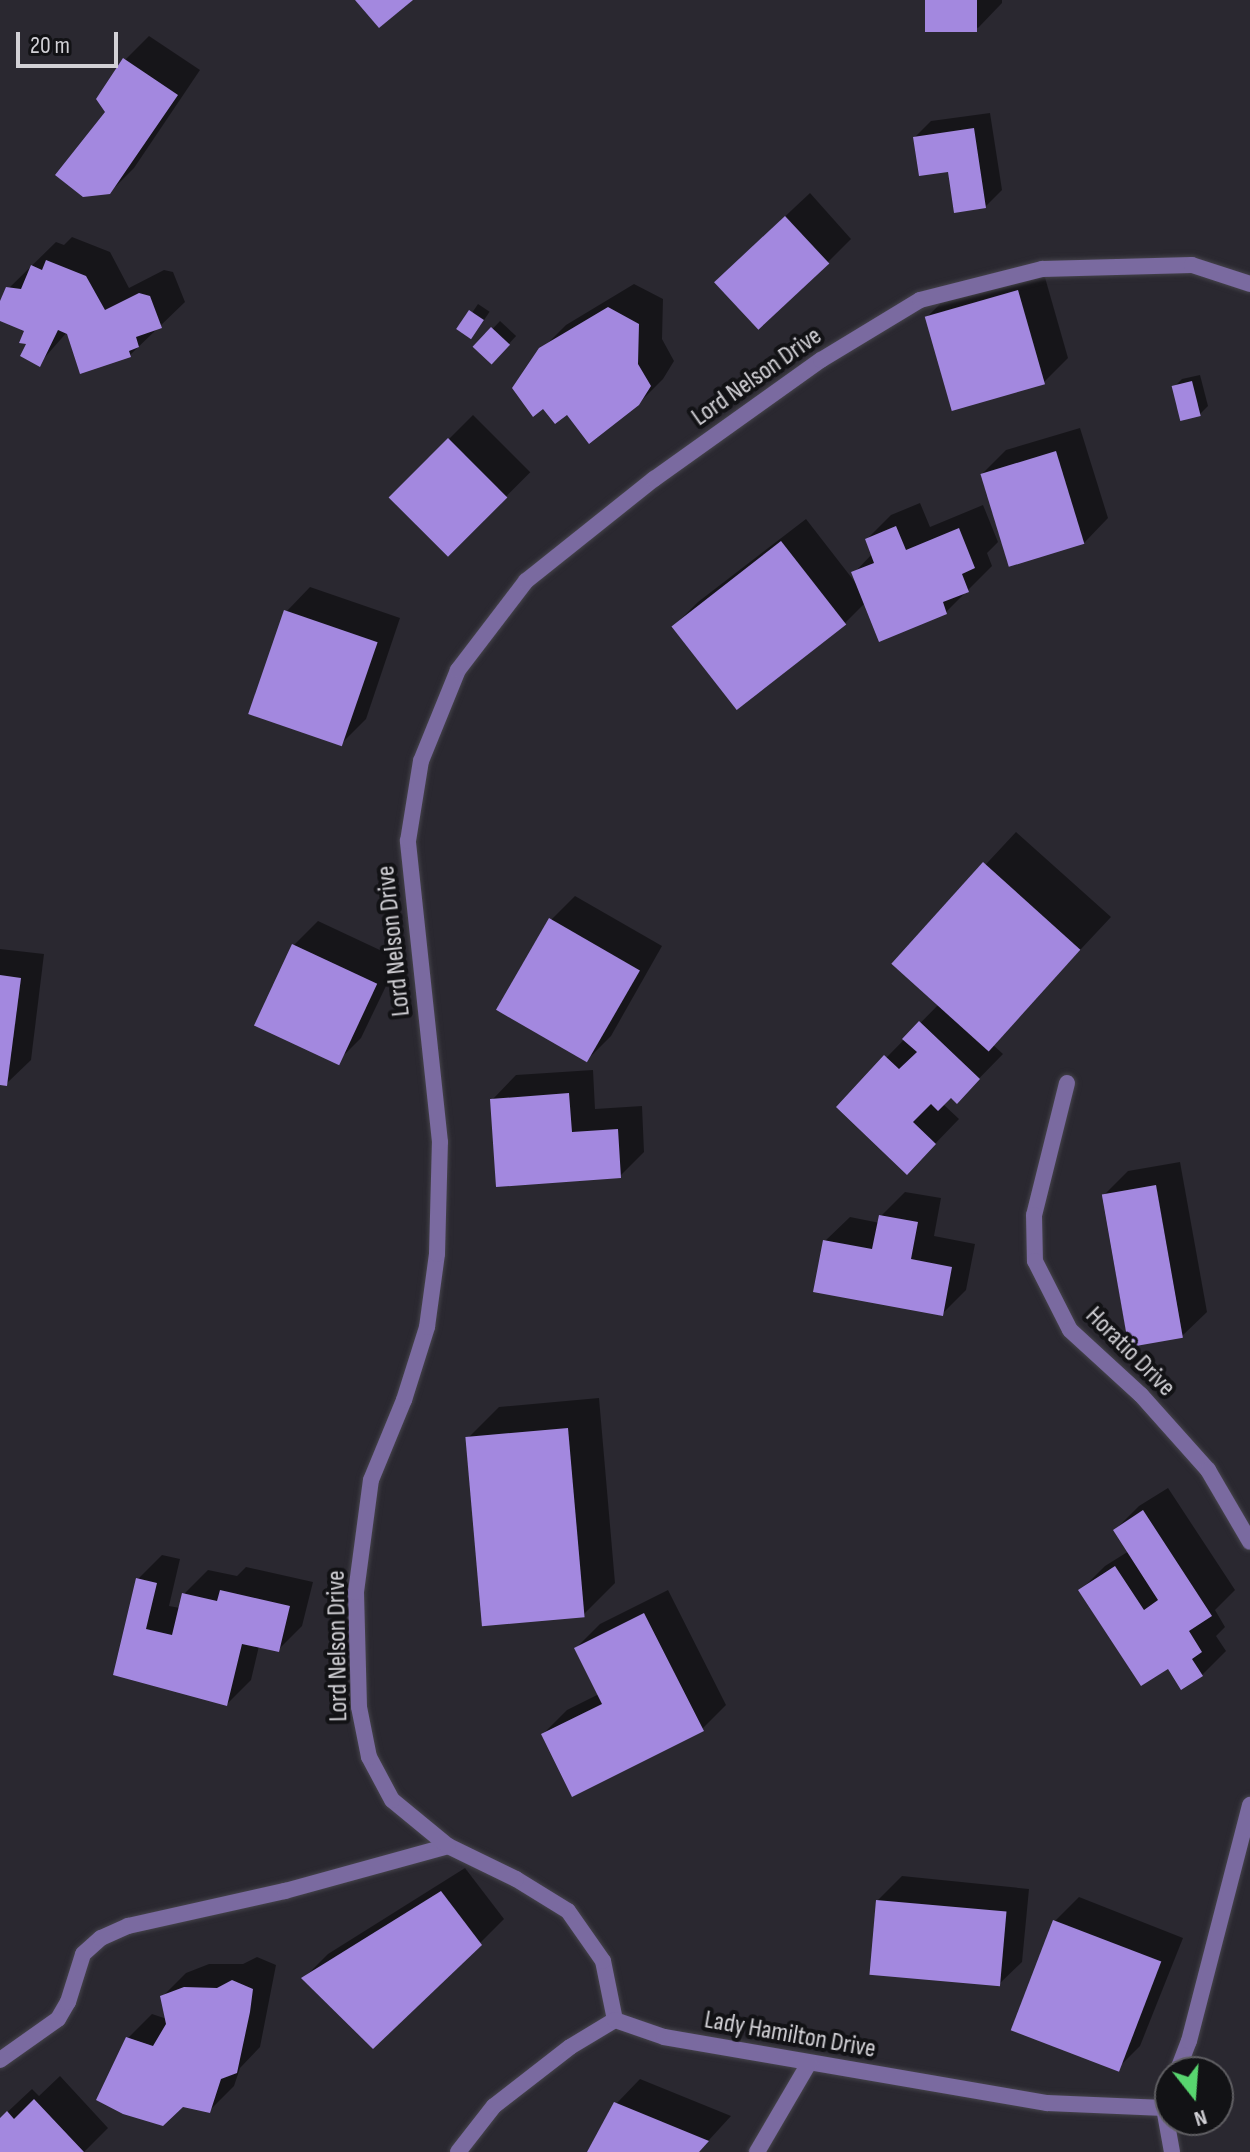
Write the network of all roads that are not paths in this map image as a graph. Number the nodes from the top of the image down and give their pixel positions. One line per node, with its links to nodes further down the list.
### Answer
1 (1250, 284): 5 (street, Lord Nelson Drive)
2 (1067, 1083): 3 (street, Horatio Drive)
3 (1250, 1542)
4 (1250, 1805): 7 (street)
5 (448, 1846): 6 (street, Lord Nelson Drive); 8 (street)
6 (615, 2020): 9 (street, Lady Hamilton Drive); 11 (street)
7 (1183, 2056)
8 (0, 2060)
9 (809, 2063): 10 (street, Lady Hamilton Drive); 12 (street)
10 (1154, 2108)
11 (458, 2152)
12 (757, 2152)

